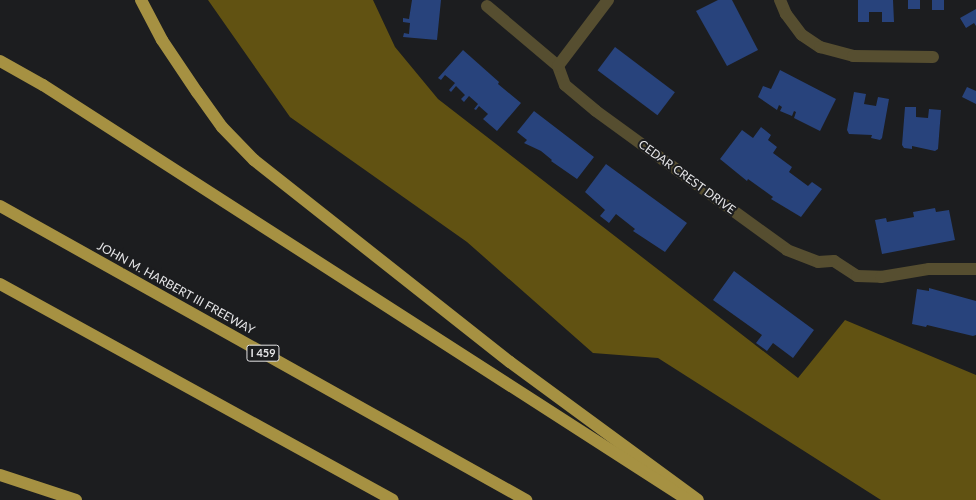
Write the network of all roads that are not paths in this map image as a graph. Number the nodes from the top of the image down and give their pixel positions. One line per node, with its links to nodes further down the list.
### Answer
1 (141, 0): 16 (highway)
2 (608, 0): 7 (street)
3 (780, 0): 5 (street)
4 (487, 6): 7 (street)
5 (933, 57)
6 (0, 61): 15 (highway)
7 (558, 66): 9 (street, CEDAR CREST DRIVE)
8 (0, 206): 14 (highway, JOHN M. HARBERT III FREEWAY / I 459)
9 (976, 270)
10 (0, 284): 13 (highway)
11 (0, 475): 12 (highway)
12 (76, 500)
13 (394, 500)
14 (526, 500)
15 (688, 500)
16 (698, 500)

